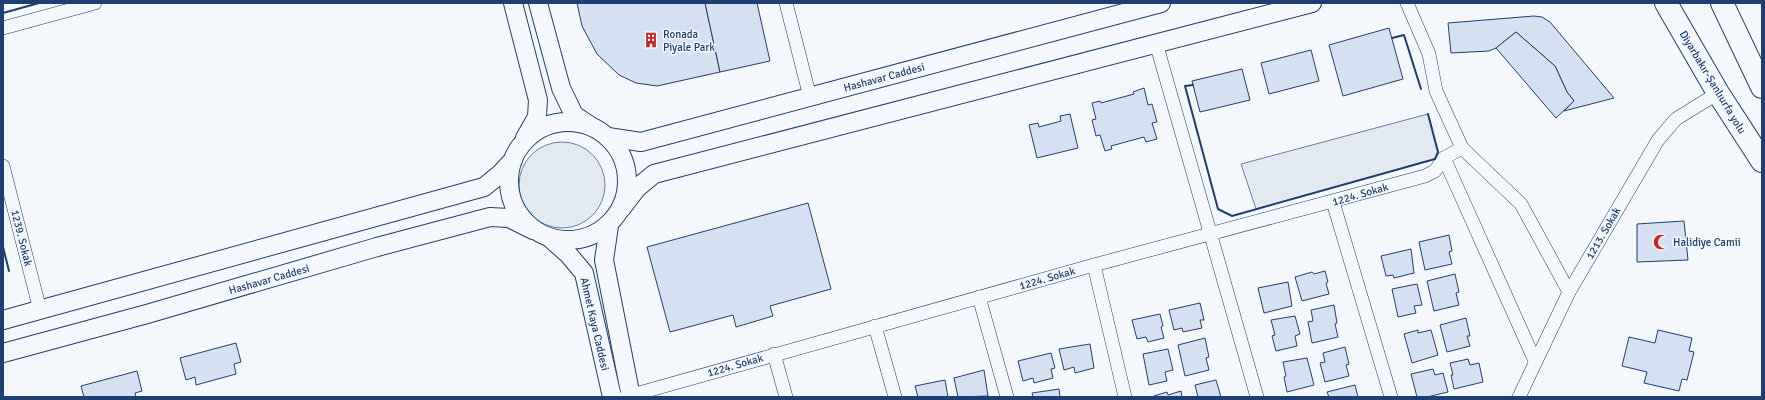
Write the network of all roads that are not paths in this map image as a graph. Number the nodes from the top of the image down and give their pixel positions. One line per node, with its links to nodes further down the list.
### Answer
1 (95, 3): 10 (street)
2 (513, 3): 17 (main road)
3 (538, 3): 15 (main road)
4 (786, 3): 14 (street)
5 (1312, 3): 11 (main road)
6 (1407, 3): 18 (street)
7 (1666, 3): 13 (highway, Diyarbakır-Şanlıurfa yolu)
8 (1722, 3): 12 (highway)
9 (1151, 4): 14 (main road, Hashavar Caddesi)
10 (3, 28)
11 (1156, 43): 24 (main road); 27 (street)
12 (1762, 87)
13 (1718, 93): 21 (highway, Diyarbakır-Şanlıurfa yolu); 30 (street, 1213. Sokak)
14 (810, 97): 16 (main road, Hashavar Caddesi)
15 (592, 126): 16 (main road); 17 (main road)
16 (608, 137): 24 (main road)
17 (522, 143): 20 (main road)
18 (1462, 148): 19 (street, 1224. Sokak); 30 (street)
19 (1444, 158): 23 (street, 1224. Sokak); 37 (street)
20 (512, 160): 26 (main road); 32 (main road)
21 (1762, 161)
22 (3, 166): 32 (street, 1239. Sokak)
23 (1333, 202): 27 (street, 1224. Sokak); 45 (street)
24 (621, 209): 25 (main road)
25 (609, 226): 28 (main road); 38 (main road, Ahmet Kaya Caddesi)
26 (533, 230): 28 (main road); 35 (main road, Hashavar Caddesi)
27 (1210, 234): 29 (street, 1224. Sokak); 44 (street)
28 (551, 239): 39 (main road, Ahmet Kaya Caddesi)
29 (1094, 265): 31 (street, 1224. Sokak); 43 (street)
30 (1569, 292): 37 (street, 1213. Sokak)
31 (980, 297): 34 (street, 1224. Sokak); 42 (street)
32 (40, 310): 33 (main road)
33 (3, 320)
34 (875, 326): 36 (street, 1224. Sokak); 41 (street)
35 (3, 353)
36 (774, 354): 38 (street, 1224. Sokak); 40 (street)
37 (1535, 361): 46 (street, 1213. Sokak)
38 (629, 396)
39 (612, 397)
40 (786, 397)
41 (895, 397)
42 (1007, 397)
43 (1126, 397)
44 (1257, 397)
45 (1391, 397)
46 (1519, 397)

